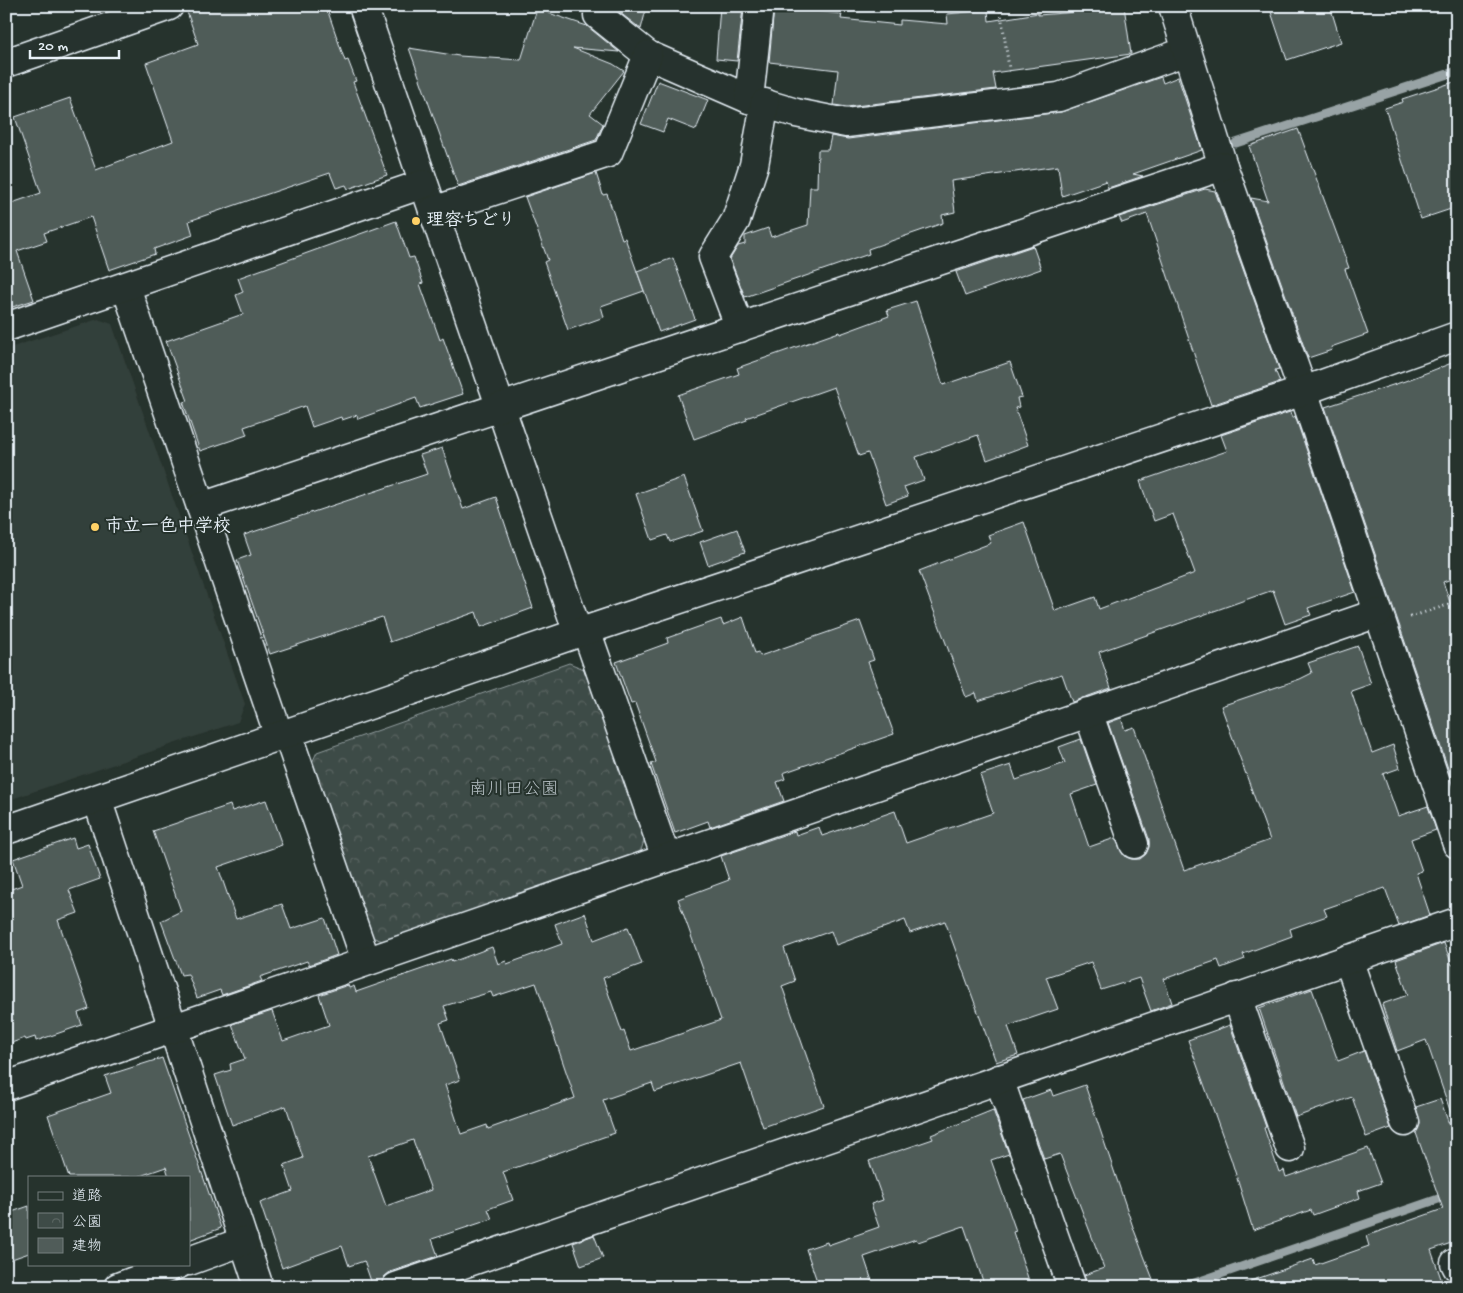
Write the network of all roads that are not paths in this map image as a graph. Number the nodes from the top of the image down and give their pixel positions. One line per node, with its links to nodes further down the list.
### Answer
1 (169, 6): 8 (street)
2 (363, 6): 11 (street)
3 (599, 6): 7 (street)
4 (758, 6): 9 (street)
5 (1173, 6): 6 (street)
6 (1187, 51): 9 (street); 10 (street)
7 (648, 55): 9 (street); 12 (street)
8 (6, 63)
9 (757, 101): 15 (street)
10 (1223, 166): 15 (street); 17 (street)
11 (423, 184): 12 (street); 13 (street)
12 (433, 211): 18 (street)
13 (126, 287): 14 (street); 19 (street)
14 (6, 327)
15 (740, 328): 18 (street)
16 (1457, 336): 17 (street)
17 (1303, 391): 20 (street); 21 (street)
18 (500, 408): 19 (street); 21 (street)
19 (201, 507): 23 (street)
20 (1380, 619): 22 (street); 27 (street)
21 (582, 632): 23 (street); 28 (street)
22 (1088, 712): 26 (street); 28 (street)
23 (283, 734): 24 (street); 31 (street)
24 (97, 799): 25 (street); 33 (street)
25 (6, 830)
26 (1134, 844)
27 (1457, 844)
28 (666, 858): 31 (street)
29 (1457, 922): 30 (street)
30 (1348, 959): 32 (street); 36 (street)
31 (366, 961): 33 (street)
32 (1237, 997): 34 (street); 37 (street)
33 (173, 1027): 35 (street); 38 (street)
34 (999, 1079): 41 (street); 44 (street)
35 (6, 1086)
36 (1405, 1122)
37 (1290, 1148)
38 (244, 1241): 39 (street); 43 (street)
39 (190, 1261)
40 (175, 1266): 42 (street)
41 (408, 1285)
42 (118, 1287)
43 (259, 1287)
44 (1072, 1287)

